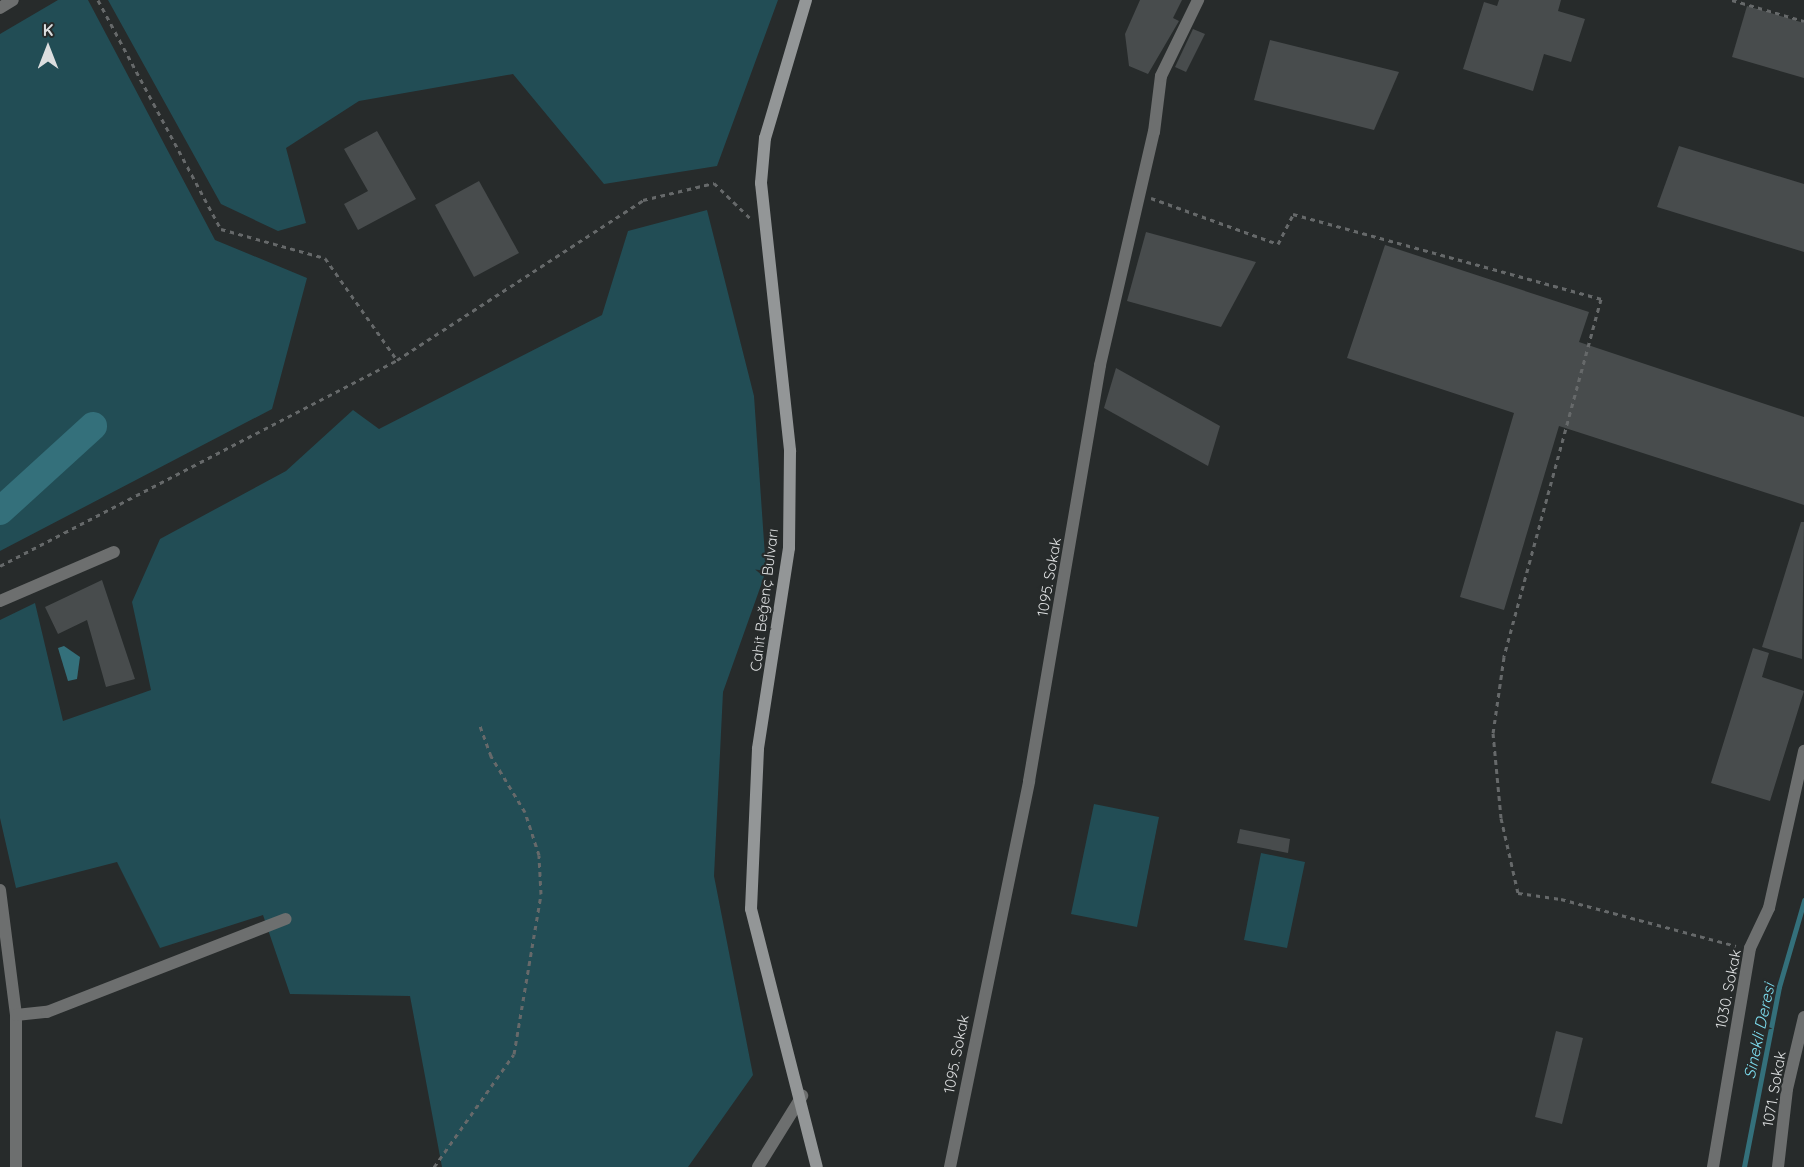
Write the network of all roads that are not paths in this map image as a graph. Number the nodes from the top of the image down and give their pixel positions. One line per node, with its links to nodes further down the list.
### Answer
1 (13, 0): 4 (street)
2 (806, 0): 12 (main road, Cahit Beğenç Bulvarı)
3 (1198, 0): 17 (street, 1095. Sokak)
4 (0, 8)
5 (114, 552): 6 (street)
6 (0, 602)
7 (1804, 751): 18 (street, 1030. Sokak)
8 (0, 892): 10 (street)
9 (286, 919): 10 (street)
10 (16, 1015): 13 (street)
11 (1804, 1017): 19 (street, 1071. Sokak)
12 (801, 1096): 14 (street); 15 (main road, Cahit Beğenç Bulvarı); 16 (main road, Cahit Beğenç Bulvarı)
13 (16, 1167)
14 (758, 1167)
15 (809, 1167)
16 (818, 1167)
17 (950, 1167)
18 (1713, 1167)
19 (1778, 1167)

